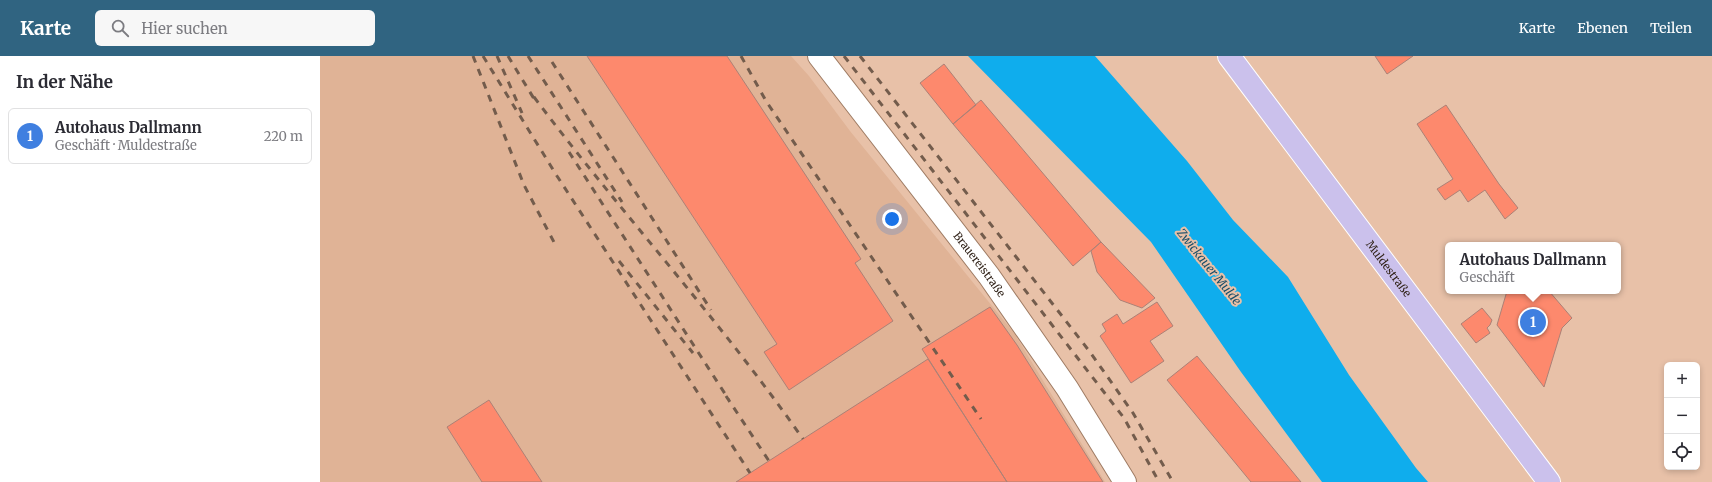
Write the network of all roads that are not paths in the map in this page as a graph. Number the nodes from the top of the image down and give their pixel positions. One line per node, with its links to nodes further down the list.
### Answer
1 (819, 56): 3 (street, Brauereistraße)
2 (1229, 56): 4 (main road, Muldestraße)
3 (1125, 482)
4 (1549, 482)

